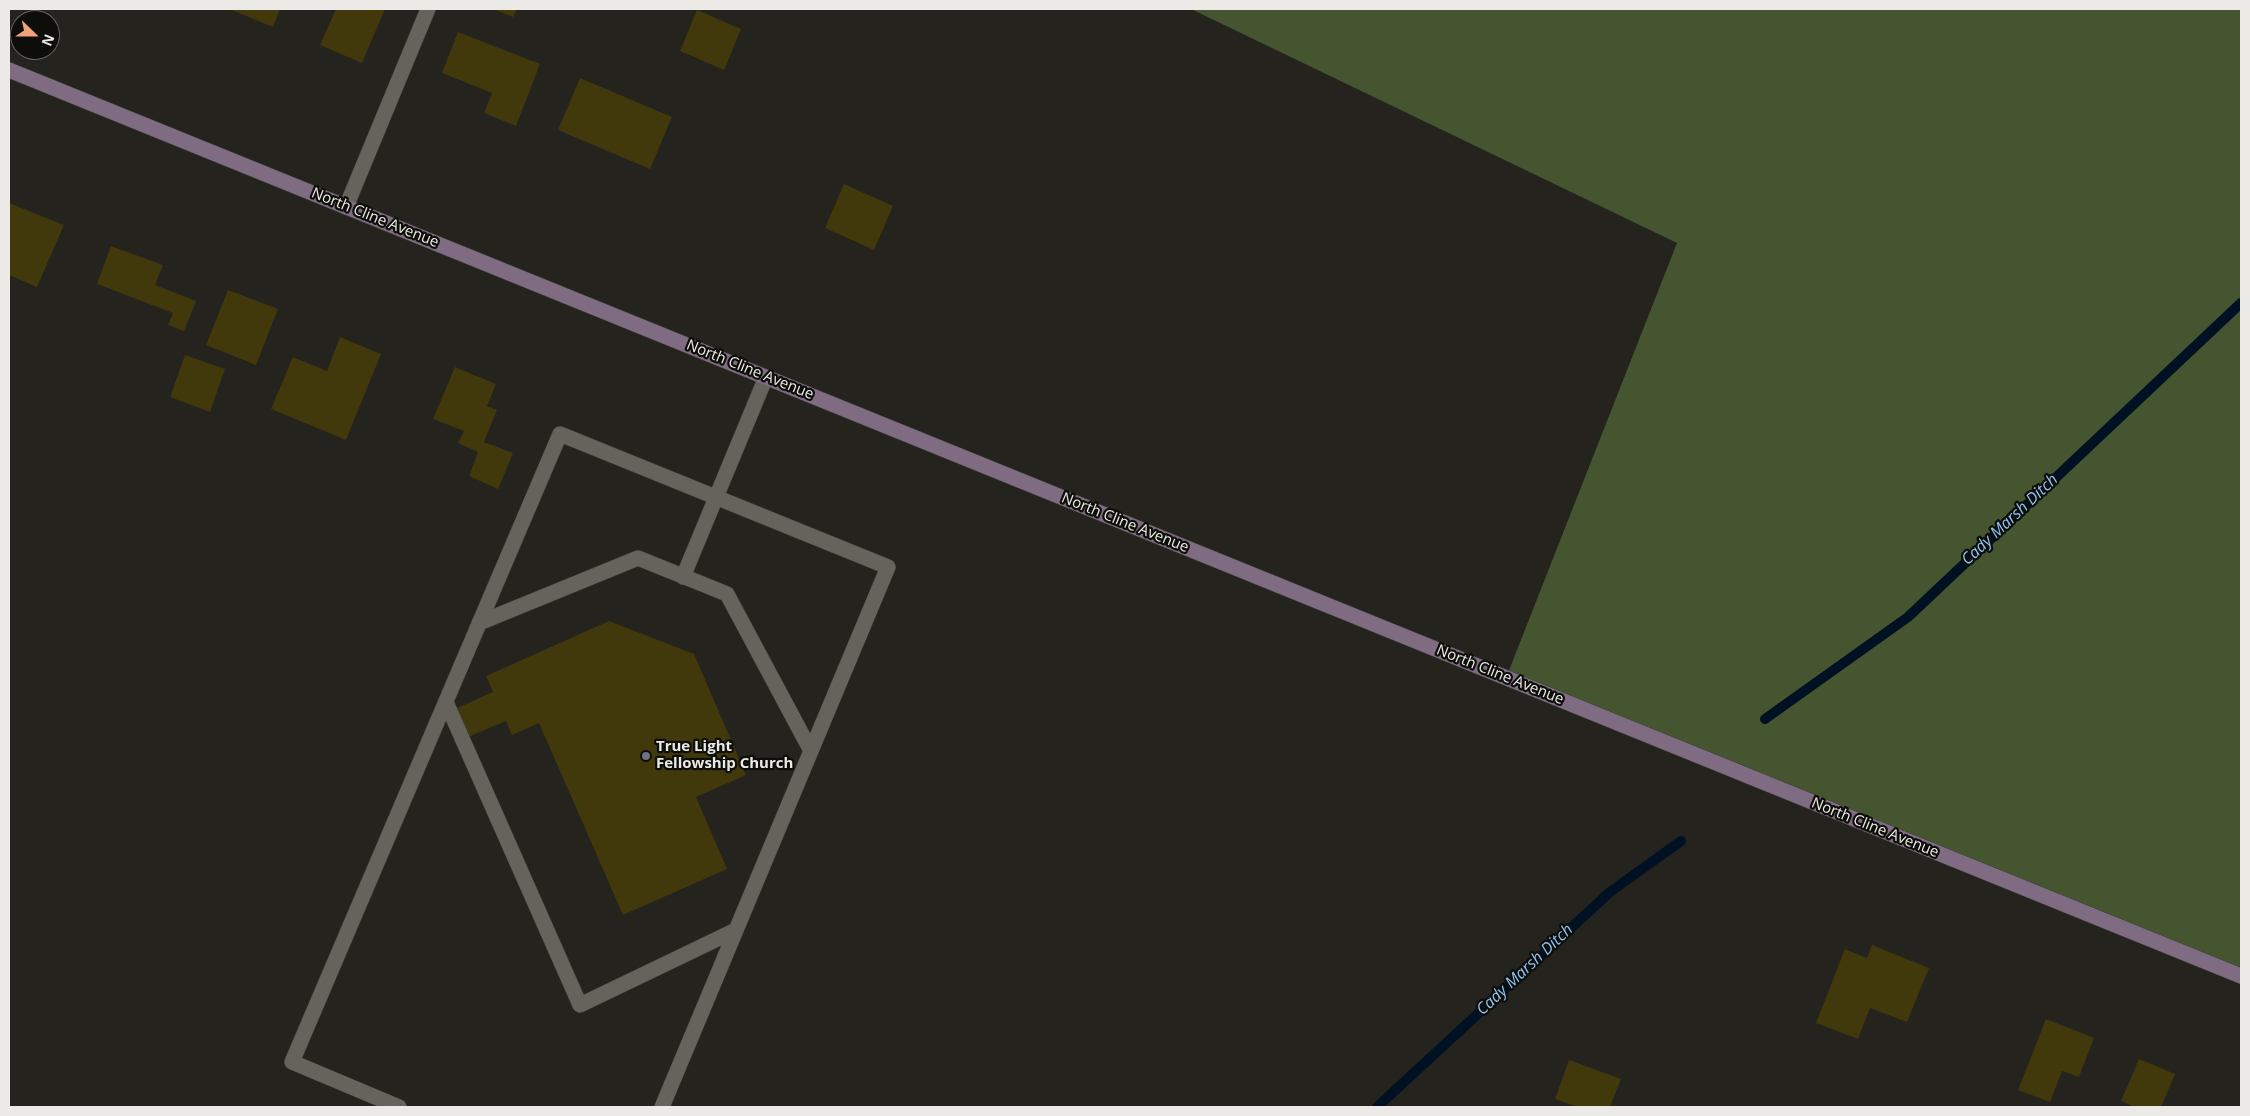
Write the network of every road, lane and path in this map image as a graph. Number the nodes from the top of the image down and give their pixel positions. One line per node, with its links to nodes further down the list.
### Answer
1 (428, 9): 3 (lane)
2 (9, 70): 3 (street, North Cline Avenue)
3 (346, 207): 4 (street, North Cline Avenue)
4 (766, 377): 5 (lane); 11 (street, North Cline Avenue)
5 (716, 497): 6 (lane); 7 (lane); 9 (lane)
6 (683, 577): 7 (lane); 9 (lane)
7 (479, 623): 8 (lane)
8 (446, 702): 10 (lane); 12 (lane)
9 (811, 751): 10 (lane)
10 (736, 930): 13 (lane)
11 (2241, 976)
12 (398, 1107)
13 (662, 1107)

